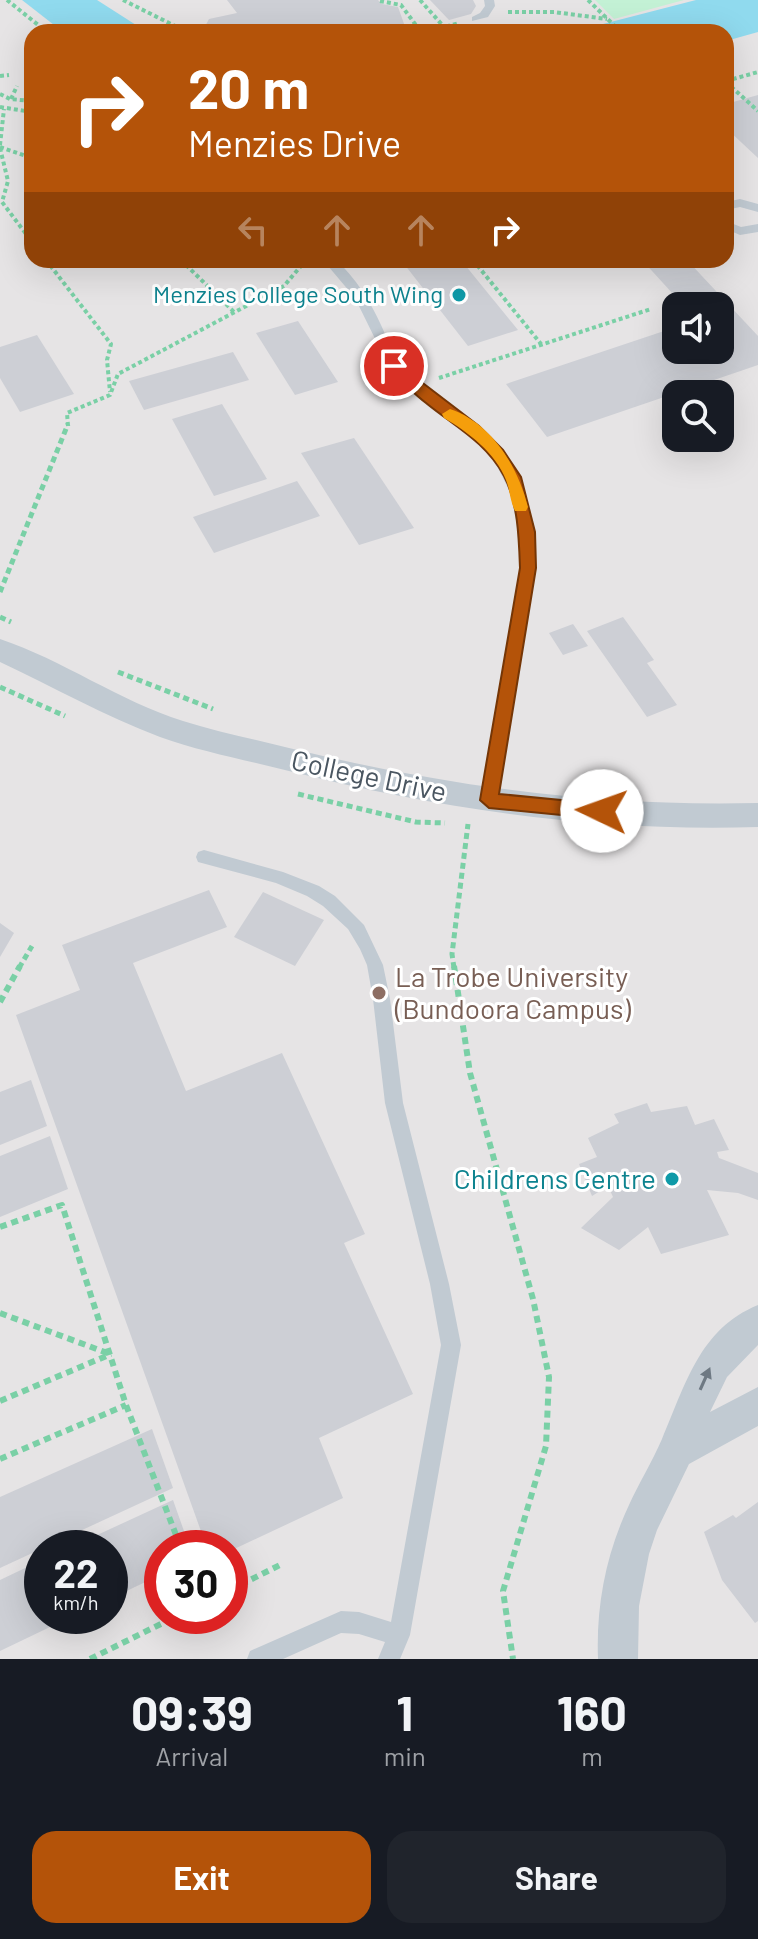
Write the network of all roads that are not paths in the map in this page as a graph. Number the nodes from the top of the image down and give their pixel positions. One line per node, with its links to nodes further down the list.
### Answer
1 (489, 0): 2 (lane)
2 (476, 19)
3 (734, 204): 4 (lane)
4 (758, 208)
5 (734, 228): 6 (lane)
6 (758, 228)
7 (337, 268): 9 (lane)
8 (0, 650): 9 (street, College Drive)
9 (489, 800): 10 (street, College Drive)
10 (758, 815)
11 (204, 857): 15 (lane)
12 (758, 1323): 14 (street, one-way to 12)
13 (758, 1406): 14 (street)
14 (676, 1451): 18 (street)
15 (399, 1635): 16 (lane); 17 (lane)
16 (258, 1659)
17 (389, 1659)
18 (618, 1659)

